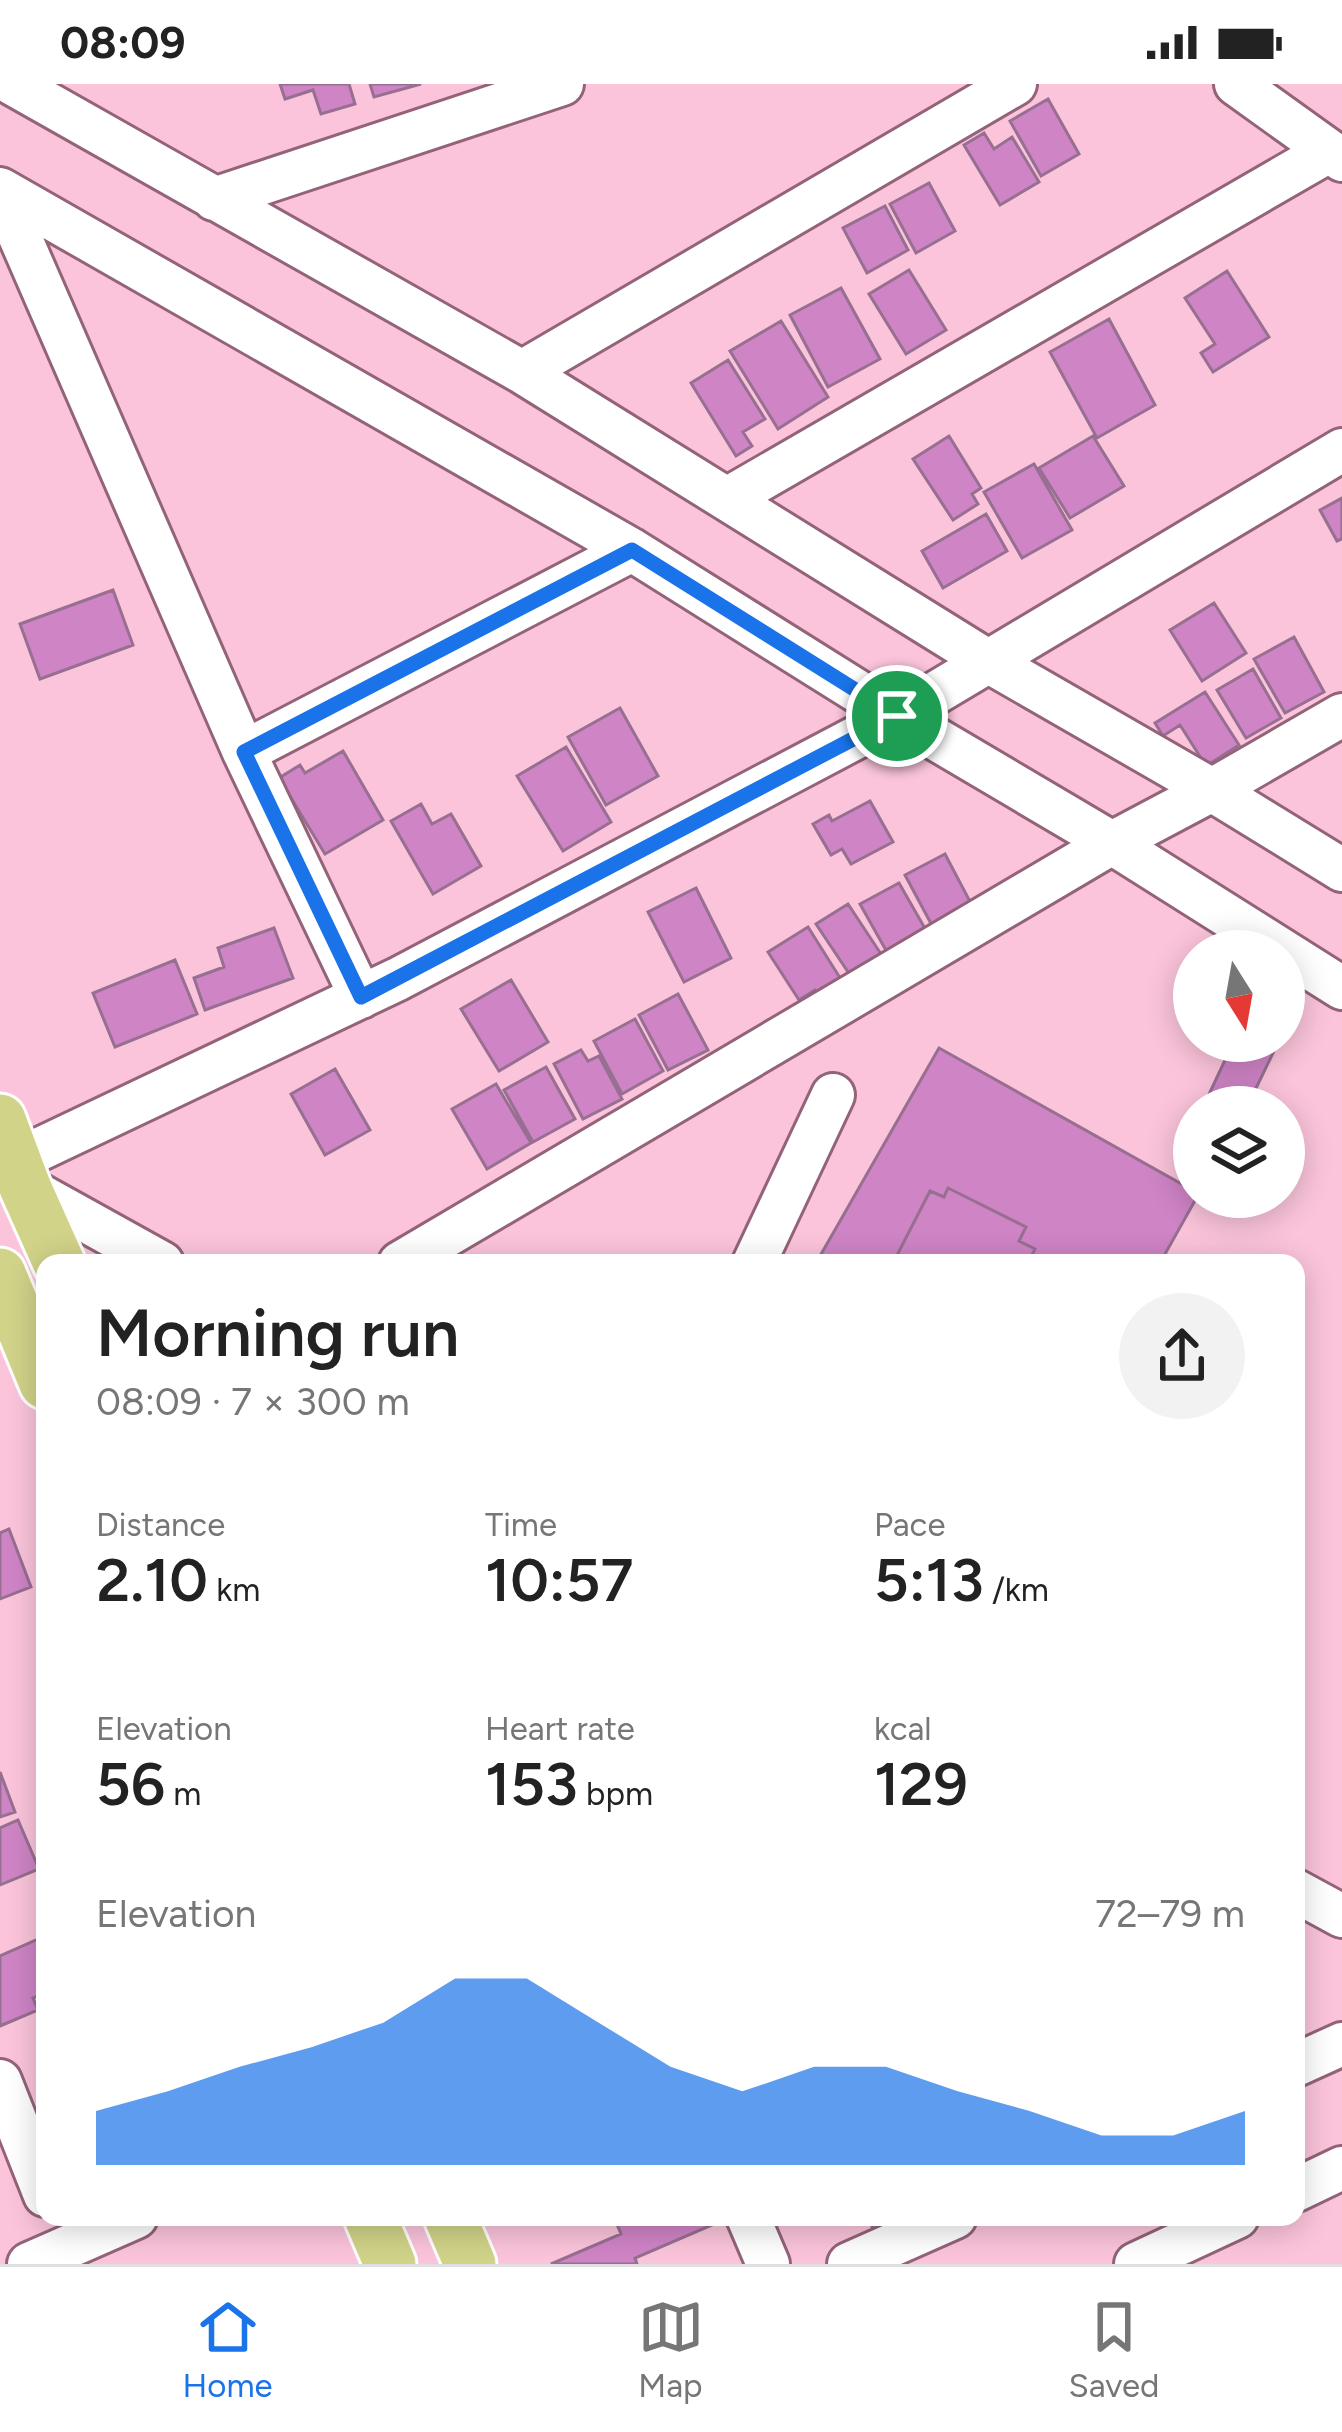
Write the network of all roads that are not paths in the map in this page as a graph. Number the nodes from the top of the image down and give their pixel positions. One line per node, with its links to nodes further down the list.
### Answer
1 (14, 84): 7 (street)
2 (562, 84): 7 (street)
3 (1015, 84): 8 (street)
4 (1236, 84): 5 (street)
5 (1335, 156): 10 (street)
6 (0, 190): 11 (street); 15 (street)
7 (214, 199): 8 (street)
8 (521, 372): 10 (street)
9 (1342, 450): 12 (street)
10 (727, 499): 12 (street)
11 (632, 550): 14 (street); 15 (street)
12 (986, 660): 14 (street); 16 (street)
13 (1342, 715): 16 (street)
14 (897, 716): 17 (street); 20 (street)
15 (244, 752): 20 (street)
16 (1212, 790): 17 (street); 18 (street)
17 (1112, 842): 19 (street); 25 (street)
18 (1342, 870)
19 (1341, 985)
20 (361, 997): 22 (street)
21 (833, 1095): 26 (street)
22 (11, 1159): 23 (main road); 24 (street)
23 (55, 1254)
24 (148, 1254)
25 (415, 1254)
26 (758, 1254)
27 (0, 1274): 28 (main road)
28 (36, 1361)
29 (1305, 1896): 30 (street)
30 (1342, 1916)
31 (1342, 2044): 32 (street)
32 (1305, 2061)
33 (0, 2080): 35 (street)
34 (1342, 2168): 36 (street)
35 (36, 2172)
36 (1305, 2186)
37 (106, 2226): 43 (street)
38 (374, 2226): 44 (main road)
39 (454, 2226): 45 (main road)
40 (752, 2226): 46 (street)
41 (935, 2226): 47 (street)
42 (1218, 2226): 48 (street)
43 (50, 2243)
44 (390, 2264)
45 (470, 2264)
46 (768, 2264)
47 (849, 2264)
48 (1136, 2264)

